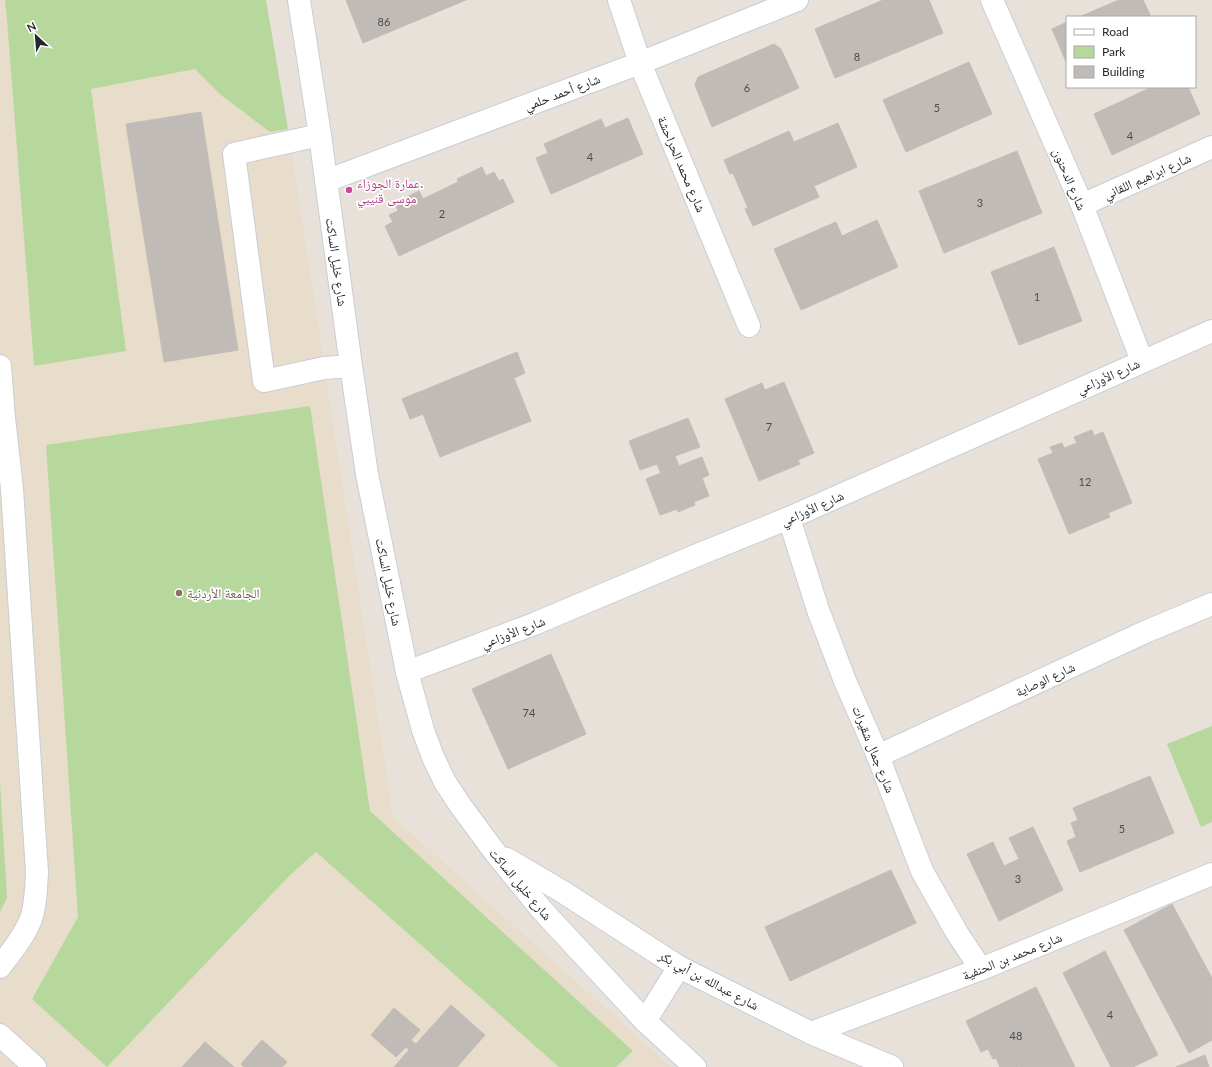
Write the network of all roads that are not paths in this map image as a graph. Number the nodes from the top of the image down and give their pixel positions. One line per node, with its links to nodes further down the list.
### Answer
1 (299, 0): 6 (street, شارع خليل الساكت)
2 (619, 0): 5 (street, شارع محمد الحراحشة)
3 (797, 0): 5 (street, شارع أحمد حلمي)
4 (992, 0): 9 (street, شارع الدحنون)
5 (640, 63): 8 (street, شارع أحمد حلمي); 10 (street, شارع محمد الحراحشة)
6 (320, 135): 8 (street, شارع خليل الساكت); 14 (street)
7 (1212, 147): 9 (street, شارع ابراهيم اللقاني)
8 (326, 181): 14 (street, شارع خليل الساكت)
9 (1082, 204): 12 (street, شارع الدحنون)
10 (750, 326)
11 (1212, 331): 12 (street, شارع الأوزاعي)
12 (1142, 361): 15 (street, شارع الأوزاعي)
13 (0, 366): 21 (street)
14 (351, 366): 17 (street, شارع خليل الساكت)
15 (789, 518): 17 (street, شارع الأوزاعي); 18 (street, شارع جمال شقيرات)
16 (1212, 604): 18 (street, شارع الوصاية)
17 (407, 672): 19 (street, شارع خليل الساكت)
18 (878, 756): 23 (street, شارع جمال شقيرات)
19 (494, 851): 22 (street, شارع عبدالله بن أبي بكر); 24 (street, شارع خليل الساكت)
20 (1212, 874): 23 (street, شارع محمد بن الحنفية)
21 (0, 967)
22 (679, 967): 24 (street); 25 (street, شارع عبدالله بن أبي بكر)
23 (981, 969): 25 (street, شارع محمد بن الحنفية)
24 (645, 1021): 27 (street, شارع خليل الساكت)
25 (811, 1033): 29 (street, شارع عبدالله بن أبي بكر)
26 (0, 1036): 28 (street)
27 (689, 1065)
28 (36, 1067)
29 (892, 1067)

